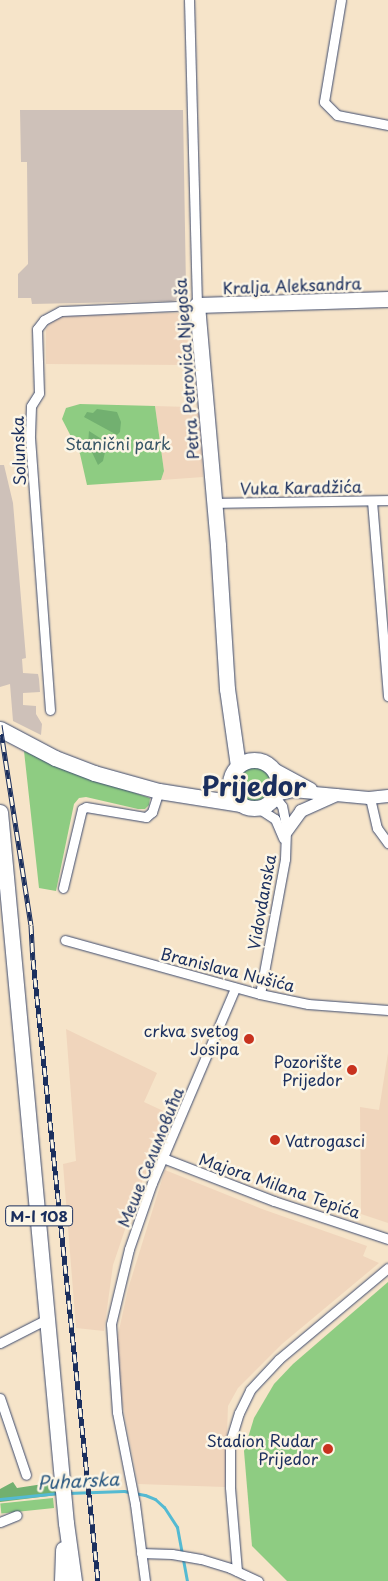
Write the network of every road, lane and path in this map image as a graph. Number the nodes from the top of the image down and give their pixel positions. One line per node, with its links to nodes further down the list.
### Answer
1 (189, 0): 5 (street, Petra Petrovića Njegoša)
2 (341, 0): 3 (street)
3 (388, 126)
4 (388, 299): 5 (main road, Kralja Aleksandra)
5 (197, 306): 8 (main road, Petra Petrovića Njegoša); 10 (street, Solunska)
6 (388, 500): 7 (street, Vuka Karadžića)
7 (372, 501): 8 (street, Vuka Karadžića); 9 (street)
8 (214, 503): 12 (main road, Petra Petrovića Njegoša)
9 (388, 696)
10 (50, 710)
11 (0, 729): 15 (main road)
12 (234, 735): 13 (main road); 14 (main road, Petra Petrovića Njegoša)
13 (268, 765): 14 (main road); 16 (street); 19 (main road)
14 (235, 772): 18 (main road); 22 (main road)
15 (159, 791): 18 (main road); 29 (street)
16 (323, 792): 17 (street); 19 (street)
17 (338, 795): 21 (street); 25 (street)
18 (200, 796): 22 (main road)
19 (276, 796): 23 (main road); 25 (street, Vidovdanska)
20 (388, 796): 21 (street)
21 (370, 798): 26 (street)
22 (241, 804): 23 (main road)
23 (258, 808): 27 (street, Vidovdanska)
24 (0, 812): 28 (main road, M-I 108)
25 (286, 832): 27 (street, Vidovdanska)
26 (388, 842)
27 (285, 845): 33 (street, Vidovdanska)
28 (3, 876): 30 (main road, M-I 108)
29 (63, 888)
30 (4, 906): 38 (main road, M-I 108)
31 (65, 940): 32 (street, Branislava Nušića)
32 (235, 988): 33 (street, Branislava Nušića); 35 (street, Меше Селимовића)
33 (260, 994): 34 (street, Branislava Nušića)
34 (388, 1010)
35 (163, 1158): 36 (street, Majora Milana Tepića); 45 (street, Меше Селимовића)
36 (388, 1239)
37 (388, 1268): 46 (street)
38 (49, 1318): 39 (street); 43 (main road, M-I 108)
39 (0, 1342)
40 (0, 1398): 41 (street)
41 (26, 1475)
42 (17, 1515): 44 (street)
43 (66, 1516): 47 (main road, M-I 108); 48 (main road, M-I 108)
44 (0, 1522)
45 (141, 1553): 46 (street); 49 (street, Меше Селимовића)
46 (237, 1571): 50 (street)
47 (62, 1581)
48 (74, 1581)
49 (145, 1581)
50 (258, 1581)

